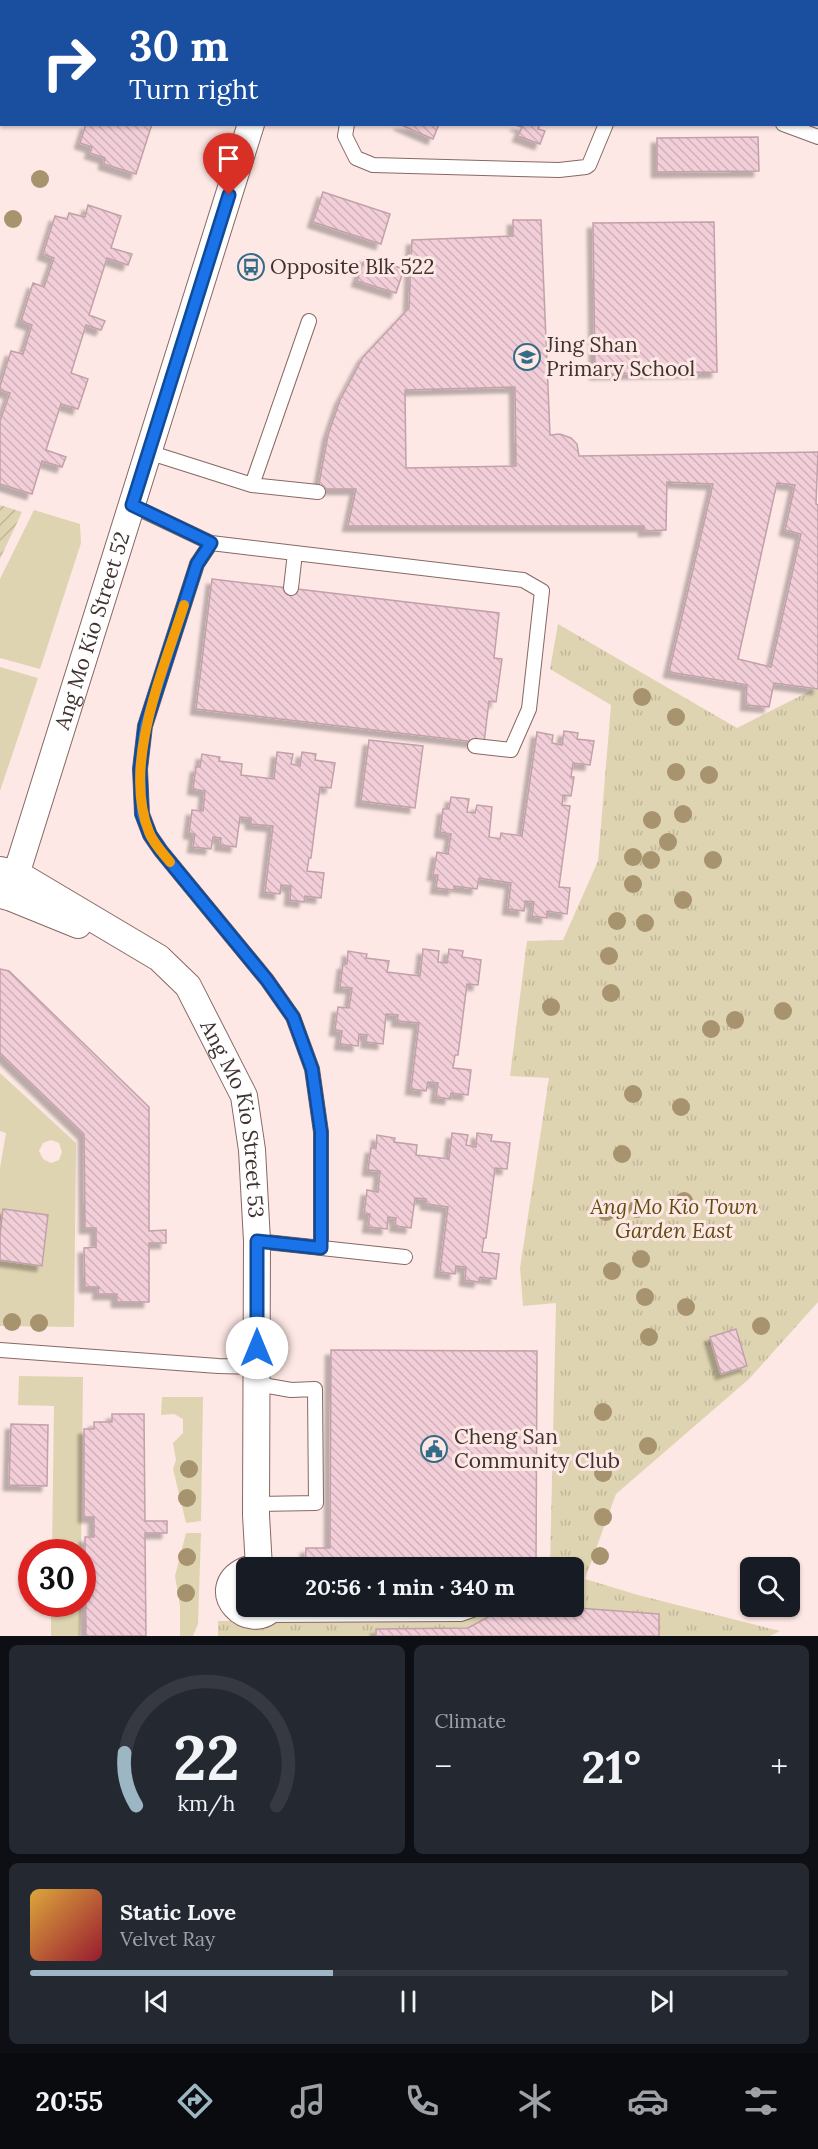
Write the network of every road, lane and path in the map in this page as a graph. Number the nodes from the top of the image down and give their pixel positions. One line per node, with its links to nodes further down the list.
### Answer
1 (250, 126): 7 (street, Ang Mo Kio Street 52)
2 (346, 126): 3 (lane)
3 (605, 126)
4 (788, 126): 5 (lane)
5 (818, 137)
6 (309, 321): 8 (lane)
7 (148, 452): 8 (lane); 10 (street, Ang Mo Kio Street 52)
8 (252, 485): 9 (lane)
9 (318, 492)
10 (132, 505): 11 (lane); 15 (street, Ang Mo Kio Street 52)
11 (211, 543): 12 (lane); 17 (lane)
12 (295, 553): 13 (lane); 14 (lane)
13 (291, 588)
14 (476, 746)
15 (6, 884): 16 (street, Ang Mo Kio Street 53)
16 (257, 1241): 17 (lane); 20 (street, Ang Mo Kio Street 53)
17 (321, 1248): 18 (lane)
18 (405, 1257)
19 (0, 1350): 20 (lane)
20 (257, 1376): 21 (street, Ang Mo Kio Street 53); 21 (lane)
21 (256, 1509): 22 (street, Ang Mo Kio Street 53)
22 (250, 1557)
23 (236, 1579): 24 (street, Ang Mo Kio Street 53)
24 (236, 1611)

